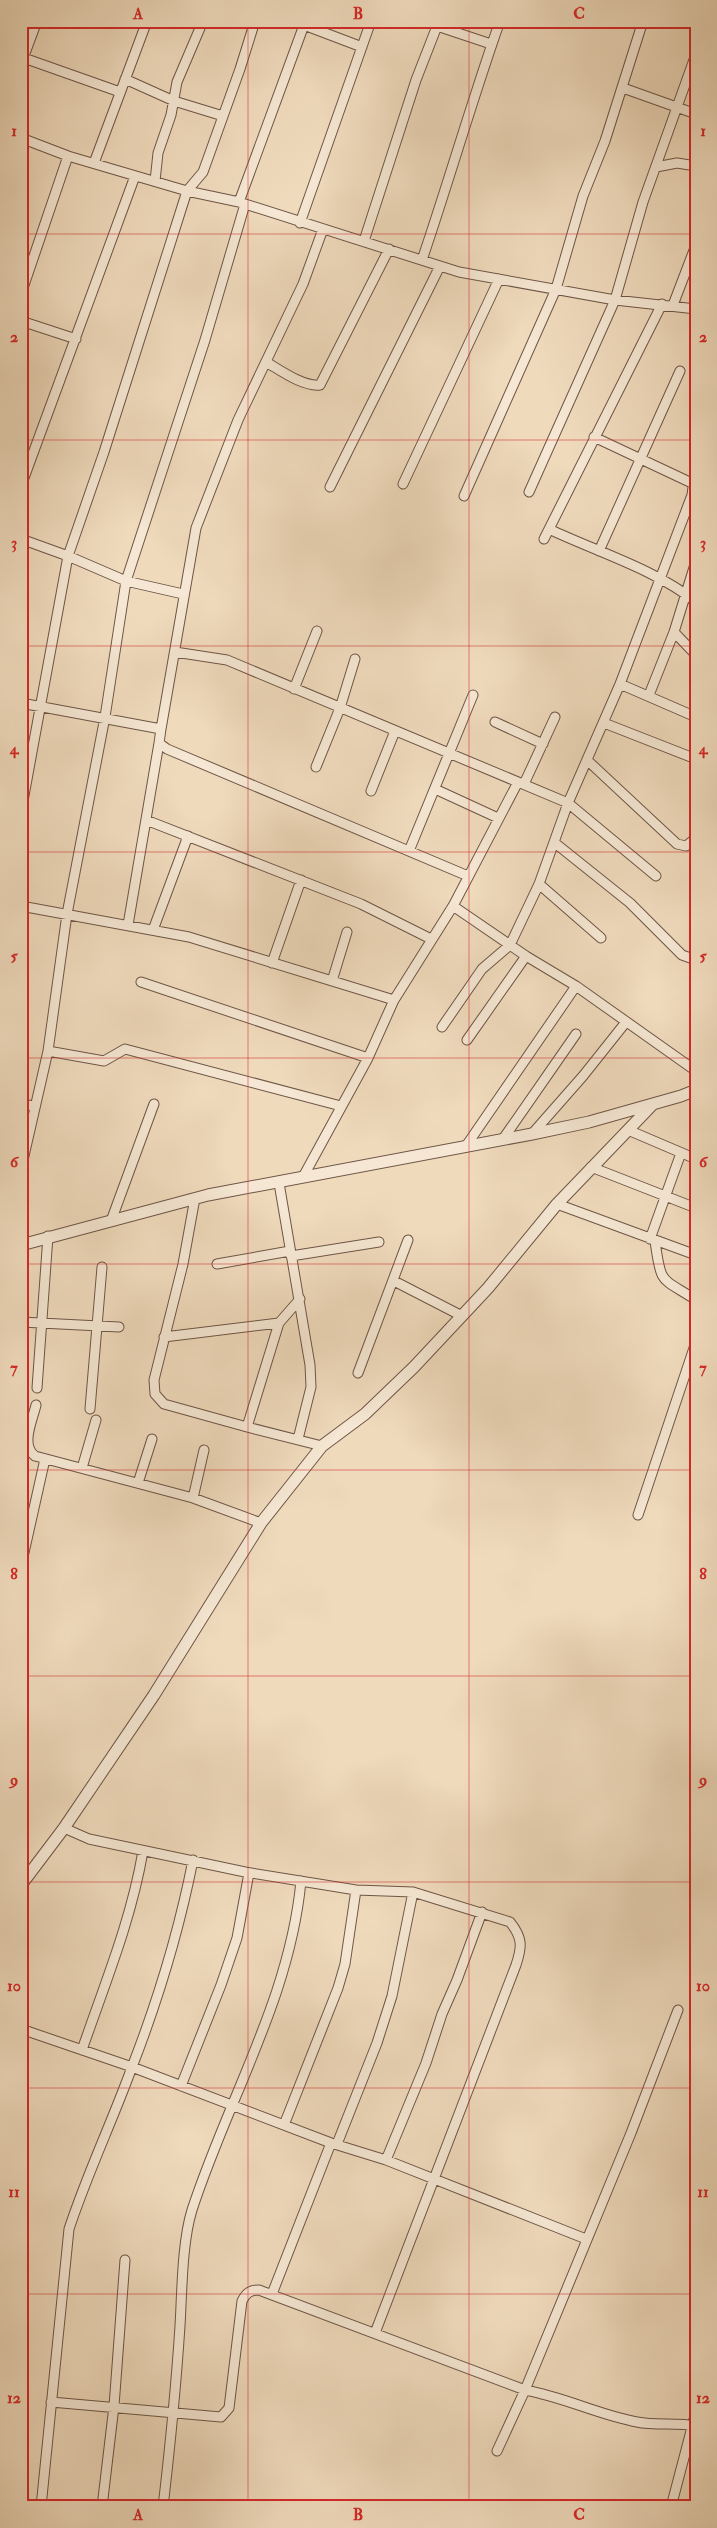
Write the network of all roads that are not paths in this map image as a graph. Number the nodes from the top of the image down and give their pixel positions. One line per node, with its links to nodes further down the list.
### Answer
1 (37, 21): 14 (street)
2 (147, 21): 15 (street)
3 (203, 21): 18 (street)
4 (255, 21): 21 (street)
5 (294, 21): 9 (street)
6 (371, 21): 12 (street)
7 (500, 21): 11 (street)
8 (643, 21): 16 (street)
9 (305, 23): 12 (street); 30 (street)
10 (438, 24): 11 (street); 33 (street)
11 (491, 44): 36 (street)
12 (362, 47): 31 (street)
13 (696, 54): 19 (street)
14 (22, 59): 17 (street)
15 (125, 79): 17 (street); 18 (street)
16 (623, 88): 19 (street); 39 (street)
17 (120, 92): 24 (street)
18 (174, 101): 21 (street); 28 (street)
19 (677, 107): 20 (street); 26 (street)
20 (696, 114)
21 (223, 116): 29 (street)
22 (21, 138): 23 (street)
23 (68, 156): 24 (street); 40 (street)
24 (94, 163): 27 (street)
25 (696, 166): 26 (street)
26 (656, 167): 41 (street)
27 (135, 176): 28 (street); 46 (street)
28 (155, 181): 29 (street)
29 (188, 191): 30 (street); 62 (street)
30 (242, 203): 31 (street); 65 (street)
31 (300, 223): 32 (street)
32 (323, 229): 33 (street); 47 (street)
33 (364, 241): 35 (street)
34 (696, 245): 43 (street)
35 (389, 249): 36 (street); 47 (street)
36 (422, 260): 37 (street)
37 (440, 266): 38 (street); 55 (street)
38 (499, 279): 39 (street); 52 (street)
39 (556, 289): 41 (street); 57 (street)
40 (21, 294)
41 (615, 300): 42 (street); 56 (street)
42 (662, 304): 43 (street); 49 (street)
43 (673, 305): 44 (street)
44 (696, 309)
45 (21, 321): 46 (street)
46 (76, 339): 54 (street)
47 (266, 362): 67 (street)
48 (680, 371): 50 (street)
49 (594, 438): 50 (street); 58 (street)
50 (641, 458): 53 (street); 61 (street)
51 (696, 464): 53 (street)
52 (402, 484)
53 (695, 484): 64 (street)
54 (21, 486)
55 (330, 487)
56 (529, 492)
57 (464, 496)
58 (549, 529): 60 (street); 61 (street)
59 (21, 539): 62 (street)
60 (544, 539)
61 (600, 551): 64 (street)
62 (68, 556): 65 (street); 79 (street)
63 (696, 561): 66 (street)
64 (660, 579): 66 (street); 74 (street)
65 (126, 581): 67 (street); 83 (street)
66 (685, 593): 68 (street); 70 (street)
67 (183, 594): 71 (street)
68 (696, 602)
69 (318, 631): 75 (street)
70 (674, 632): 72 (street); 77 (street)
71 (175, 652): 75 (street); 86 (street)
72 (696, 655)
73 (355, 659): 80 (street)
74 (620, 684): 77 (street); 85 (street)
75 (294, 689): 80 (street)
76 (473, 694): 90 (street)
77 (649, 695): 82 (street)
78 (21, 703): 79 (street)
79 (40, 706): 83 (street); 98 (street)
80 (340, 708): 87 (street); 93 (street)
81 (555, 716): 89 (street)
82 (696, 716)
83 (105, 717): 86 (street); 111 (street)
84 (495, 722): 89 (street)
85 (604, 723): 91 (street); 92 (street)
86 (160, 729): 88 (street)
87 (395, 731): 90 (street); 96 (street)
88 (159, 742): 100 (street); 104 (street)
89 (543, 744): 94 (street)
90 (450, 754): 94 (street); 95 (street)
91 (696, 759)
92 (587, 760): 97 (street); 102 (street)
93 (316, 767)
94 (521, 783): 97 (street); 99 (street)
95 (435, 789): 99 (street); 104 (street)
96 (371, 791)
97 (568, 803): 103 (street); 106 (street)
98 (21, 812)
99 (498, 818): 105 (street)
100 (146, 820): 101 (street); 112 (street)
101 (188, 836): 107 (street); 113 (street)
102 (696, 838)
103 (555, 843): 108 (street); 119 (street)
104 (408, 851): 105 (street)
105 (468, 876): 110 (street)
106 (656, 876)
107 (301, 880): 116 (street); 120 (street)
108 (539, 884): 115 (street); 117 (street)
109 (21, 906): 111 (street)
110 (453, 906): 116 (street); 117 (street)
111 (67, 914): 112 (street); 129 (street)
112 (128, 925): 113 (street)
113 (153, 930): 120 (street)
114 (347, 932): 121 (street)
115 (601, 938)
116 (431, 940): 124 (street)
117 (510, 945): 118 (street); 126 (street)
118 (526, 956): 123 (street); 128 (street)
119 (696, 960)
120 (272, 963): 121 (street)
121 (332, 981): 124 (street)
122 (141, 982): 130 (street)
123 (576, 986): 125 (street); 141 (street)
124 (394, 1000): 130 (street)
125 (626, 1022): 131 (street); 139 (street)
126 (442, 1028)
127 (576, 1034): 140 (street)
128 (467, 1040)
129 (48, 1050): 136 (street); 137 (street)
130 (368, 1058): 137 (street)
131 (696, 1071)
132 (696, 1090): 135 (street)
133 (21, 1104): 136 (street)
134 (154, 1104): 152 (street)
135 (654, 1104): 138 (street); 139 (street)
136 (34, 1106): 145 (street)
137 (341, 1106): 146 (street)
138 (628, 1130): 142 (street); 144 (street)
139 (532, 1134): 140 (street)
140 (503, 1139): 141 (street)
141 (466, 1146): 146 (street)
142 (681, 1153): 143 (street); 148 (street)
143 (696, 1159)
144 (591, 1168): 148 (street); 150 (street)
145 (21, 1169)
146 (303, 1177): 147 (street)
147 (279, 1183): 149 (street); 158 (street)
148 (665, 1197): 151 (street); 155 (street)
149 (195, 1198): 152 (street); 171 (street)
150 (557, 1204): 155 (street); 165 (street)
151 (696, 1208)
152 (111, 1221): 153 (street)
153 (48, 1236): 157 (street); 167 (street)
154 (408, 1240): 162 (street)
155 (652, 1240): 159 (street); 164 (street)
156 (378, 1242): 158 (street)
157 (21, 1245)
158 (290, 1254): 160 (street); 163 (street)
159 (696, 1255)
160 (218, 1264)
161 (102, 1267): 169 (street)
162 (394, 1281): 165 (street); 173 (street)
163 (300, 1299): 168 (street); 181 (street)
164 (696, 1300)
165 (462, 1316): 182 (street)
166 (21, 1322): 167 (street)
167 (42, 1323): 169 (street); 174 (street)
168 (279, 1323): 171 (street); 178 (street)
169 (96, 1326): 170 (street); 176 (street)
170 (118, 1327)
171 (164, 1337): 178 (street)
172 (696, 1342): 188 (street)
173 (358, 1373)
174 (37, 1388)
175 (36, 1405): 179 (street)
176 (90, 1409)
177 (96, 1420): 185 (street)
178 (247, 1427): 181 (street)
179 (25, 1430): 184 (street)
180 (152, 1438): 186 (street)
181 (298, 1439): 182 (street)
182 (322, 1446): 189 (street)
183 (204, 1450): 187 (street)
184 (45, 1459): 185 (street); 190 (street)
185 (82, 1468): 186 (street)
186 (138, 1483): 187 (street)
187 (193, 1498): 189 (street)
188 (638, 1516)
189 (261, 1522): 191 (street)
190 (21, 1566)
191 (64, 1828): 192 (street); 196 (street)
192 (143, 1851): 193 (street); 202 (street)
193 (193, 1860): 194 (street); 203 (street)
194 (249, 1873): 195 (street); 204 (street)
195 (301, 1881): 197 (street); 205 (street)
196 (22, 1882)
197 (356, 1890): 198 (street); 206 (street)
198 (414, 1892): 199 (street); 207 (street)
199 (482, 1912): 208 (street); 209 (street)
200 (678, 2010): 210 (street)
201 (21, 2029): 202 (street)
202 (82, 2050): 203 (street)
203 (132, 2067): 204 (street); 215 (street)
204 (181, 2086): 205 (street)
205 (232, 2106): 206 (street); 218 (street)
206 (284, 2126): 207 (street)
207 (334, 2144): 208 (street); 212 (street)
208 (386, 2160): 209 (street)
209 (434, 2180): 210 (street); 213 (street)
210 (586, 2239): 214 (street)
211 (125, 2260): 216 (street)
212 (272, 2294): 213 (street); 218 (street)
213 (375, 2333): 214 (street)
214 (525, 2390): 219 (street); 220 (street)
215 (51, 2402): 216 (street); 221 (street)
216 (114, 2406): 218 (street); 222 (street)
217 (696, 2412): 219 (street)
218 (174, 2413): 223 (street)
219 (694, 2426): 224 (street)
220 (497, 2451)
221 (42, 2507)
222 (102, 2507)
223 (163, 2507)
224 (671, 2507)

